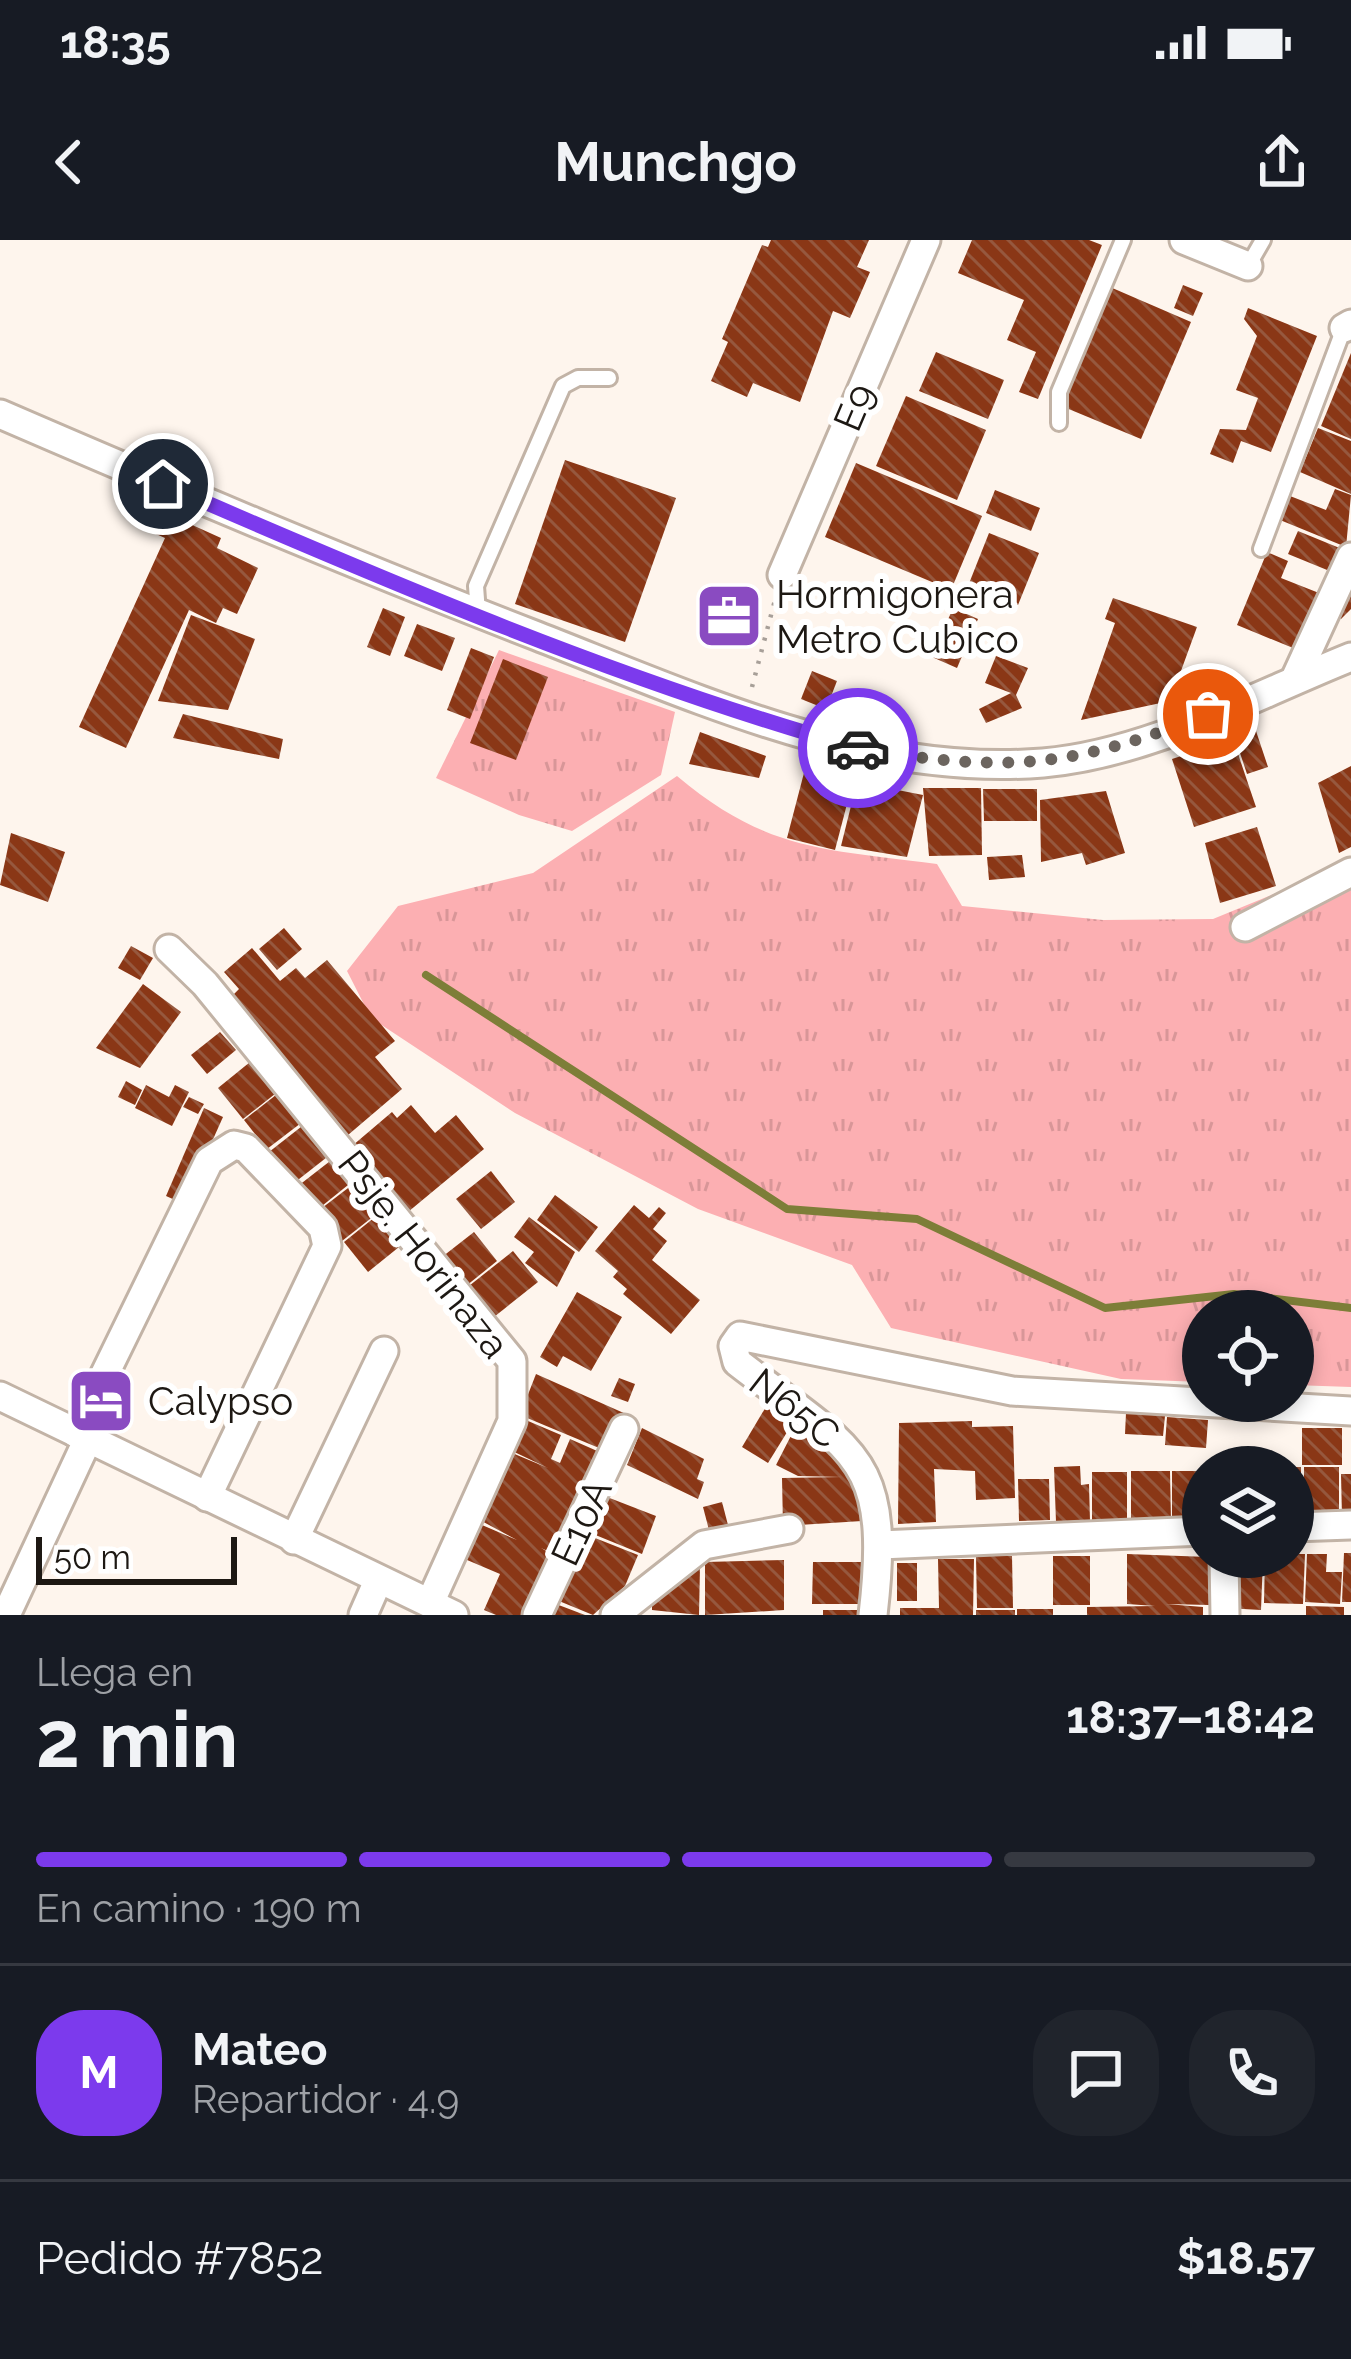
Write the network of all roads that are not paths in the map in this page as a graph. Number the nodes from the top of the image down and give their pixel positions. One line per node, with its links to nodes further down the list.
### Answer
1 (926, 240): 12 (street, E9)
2 (1123, 240): 9 (lane)
3 (1184, 240): 5 (street)
4 (1263, 240): 5 (lane)
5 (1248, 266)
6 (1347, 326): 10 (lane)
7 (609, 378): 13 (lane)
8 (0, 415): 13 (street)
9 (1058, 423)
10 (1261, 549)
11 (1351, 556): 15 (street)
12 (782, 575)
13 (478, 613): 15 (street)
14 (1351, 657): 15 (street)
15 (1295, 680)
16 (1351, 872): 17 (street)
17 (1245, 927)
18 (169, 949): 33 (street, Psje. Horinaza)
19 (384, 1351): 29 (street)
20 (0, 1396): 23 (street)
21 (1351, 1411): 30 (street, N65C)
22 (624, 1429): 36 (street, E10A)
23 (82, 1436): 24 (street); 24 (street); 34 (street)
24 (207, 1496): 29 (street)
25 (1351, 1525): 26 (street)
26 (1314, 1526)
27 (789, 1529): 37 (street)
28 (1182, 1532): 30 (street)
29 (294, 1540): 32 (street)
30 (880, 1544): 38 (street, N65C)
31 (1225, 1578): 39 (street)
32 (378, 1581): 33 (street); 35 (street)
33 (442, 1609)
34 (6, 1615)
35 (363, 1615)
36 (537, 1615)
37 (615, 1615)
38 (873, 1615)
39 (1226, 1615)

